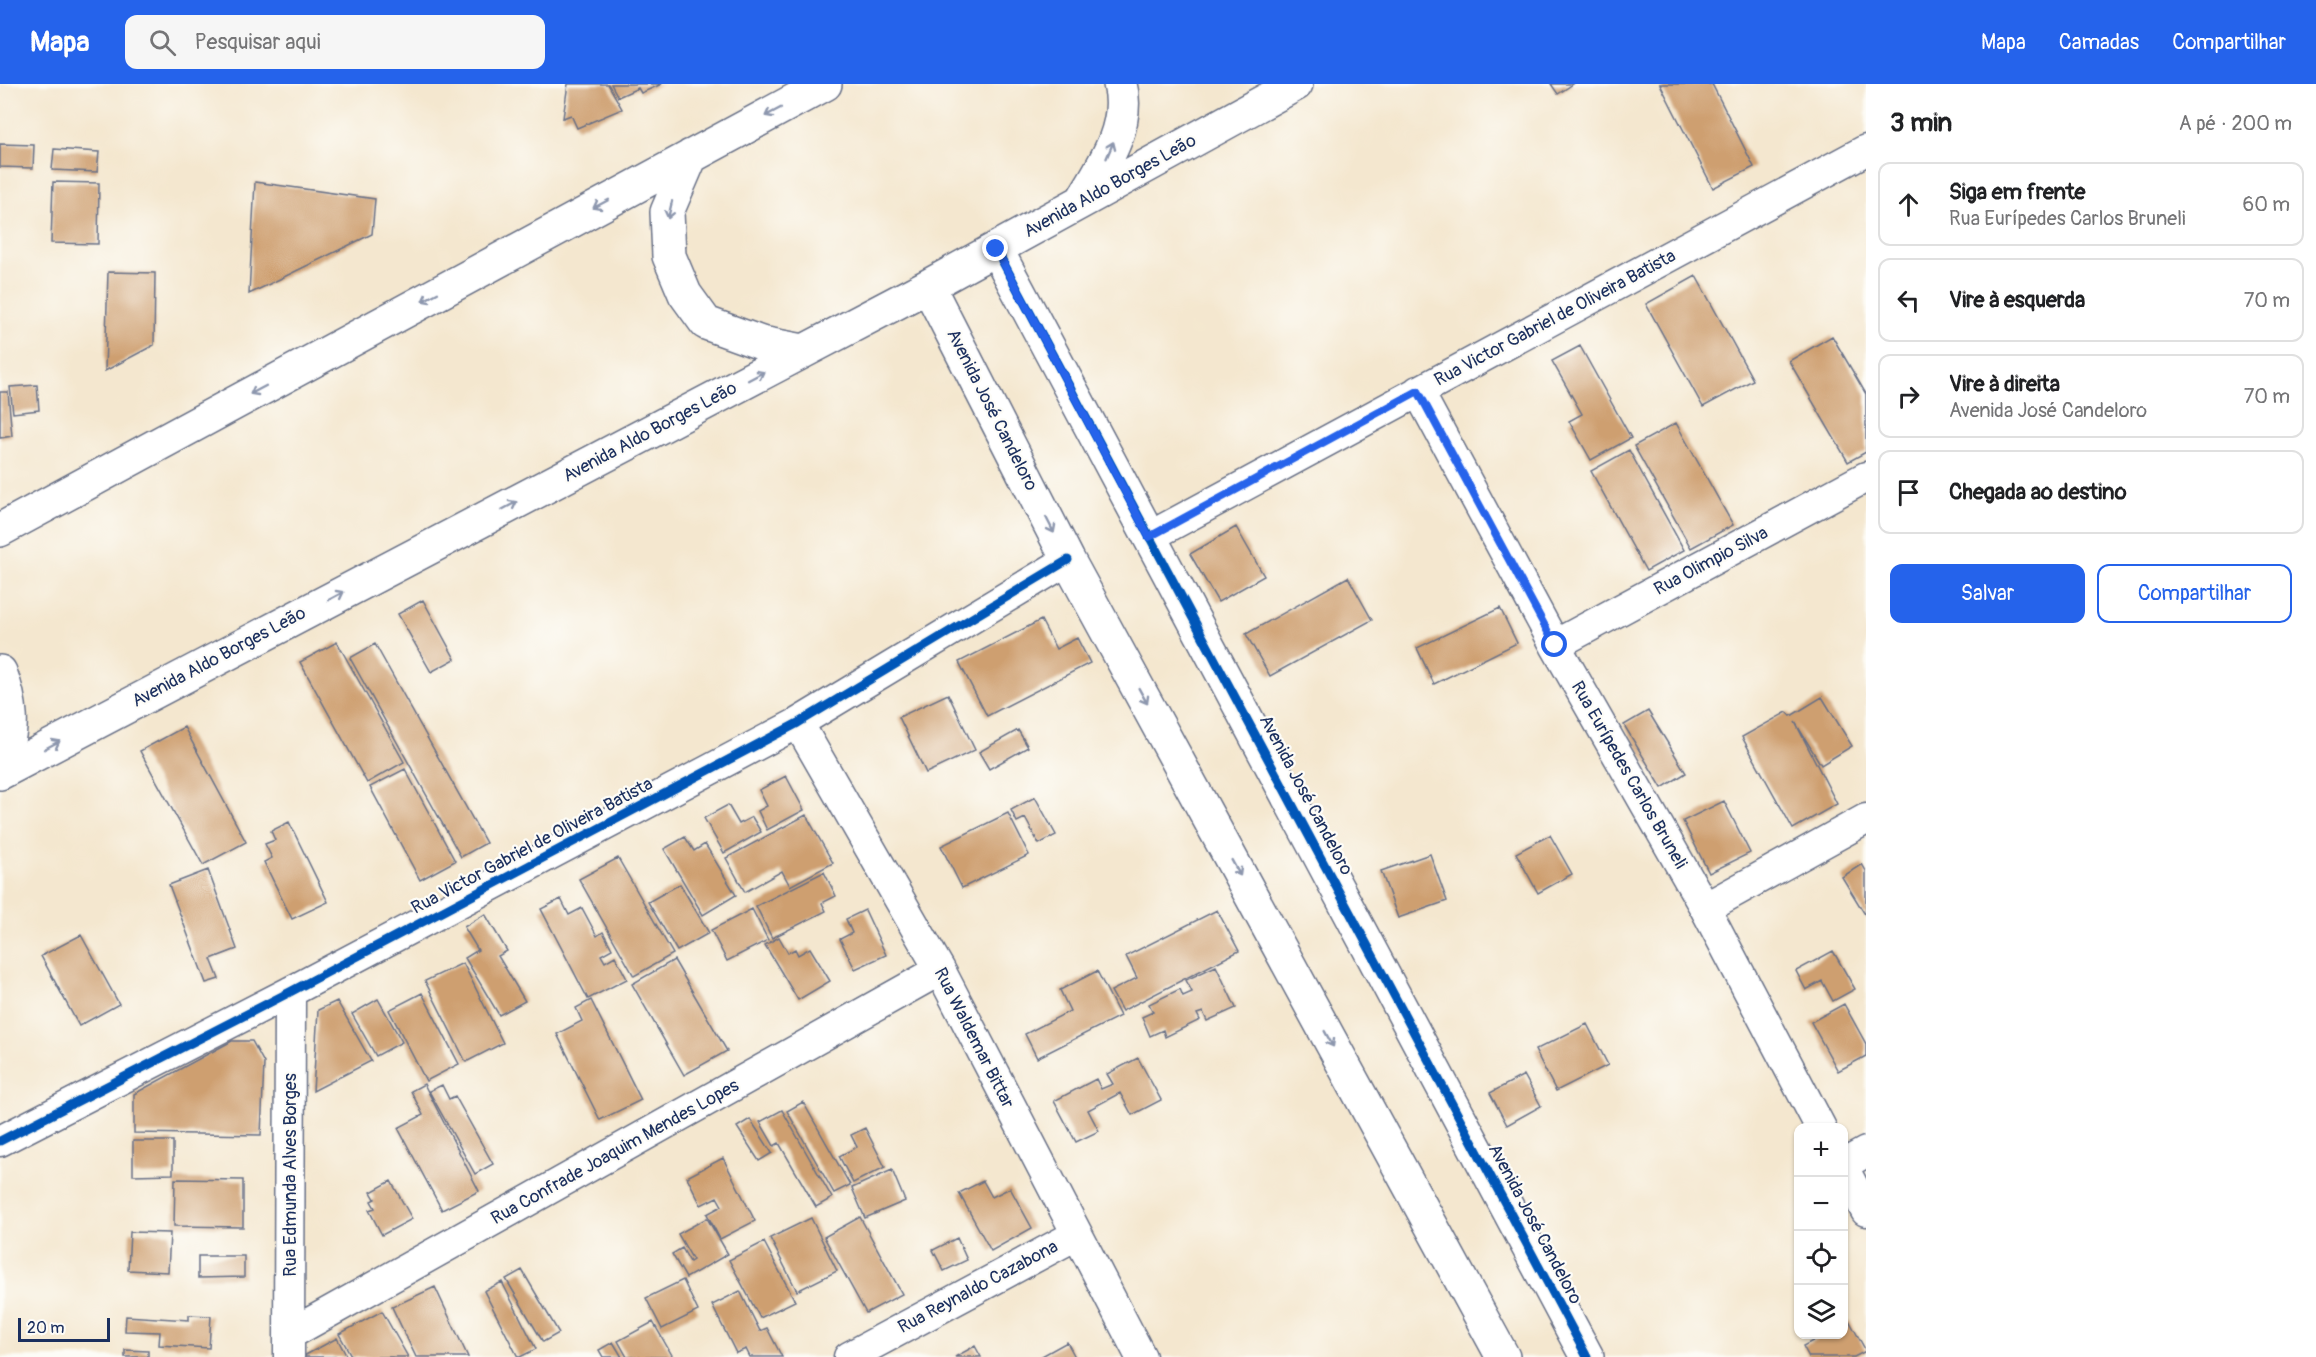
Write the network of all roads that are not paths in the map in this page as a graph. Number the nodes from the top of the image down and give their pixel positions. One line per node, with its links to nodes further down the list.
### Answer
1 (825, 84): 5 (main road, one-way to 5)
2 (1120, 84): 6 (main road, one-way to 2)
3 (1296, 84): 6 (main road, Avenida Aldo Borges Leão)
4 (1866, 150): 10 (street, Rua Victor Gabriel de Oliveira Batista)
5 (691, 156): 9 (main road, one-way to 9); 12 (main road, one-way to 12)
6 (1082, 201): 7 (main road, Avenida Aldo Borges Leão)
7 (996, 249): 8 (main road, Avenida Aldo Borges Leão); 13 (main road, Avenida José Candeloro)
8 (928, 286): 9 (main road, Avenida Aldo Borges Leão); 14 (main road, Avenida José Candeloro, one-way to 14)
9 (803, 351): 19 (main road, Avenida Aldo Borges Leão, one-way to 9)
10 (1418, 391): 13 (street, Rua Victor Gabriel de Oliveira Batista); 15 (street, Rua Eurípedes Carlos Bruneli)
11 (1866, 477): 15 (street, Rua Olimpio Silva)
12 (0, 530)
13 (1149, 537): 35 (main road, Avenida José Candeloro)
14 (1068, 560): 17 (street, Rua Victor Gabriel de Oliveira Batista); 34 (main road, Avenida José Candeloro, one-way to 34)
15 (1555, 645): 21 (street, Rua Eurípedes Carlos Bruneli)
16 (0, 672): 18 (main road)
17 (798, 723): 22 (street, Rua Waldemar Bittar); 23 (street, Rua Victor Gabriel de Oliveira Batista)
18 (0, 757)
19 (0, 773)
20 (1866, 819): 21 (street)
21 (1705, 908): 24 (street, Rua Eurípedes Carlos Bruneli)
22 (940, 970): 30 (street, Rua Waldemar Bittar); 31 (street, Rua Confrade Joaquim Mendes Lopes)
23 (290, 992): 25 (street, Rua Victor Gabriel de Oliveira Batista); 31 (street, Rua Edmunda Alves Borges)
24 (1818, 1123)
25 (0, 1141)
26 (1866, 1152): 27 (street)
27 (1848, 1162)
28 (1848, 1177): 29 (street)
29 (1866, 1211)
30 (1076, 1235): 32 (street, Rua Reynaldo Cazabona); 33 (street, Rua Waldemar Bittar)
31 (289, 1345)
32 (849, 1357)
33 (1141, 1357)
34 (1503, 1357)
35 (1587, 1357)

